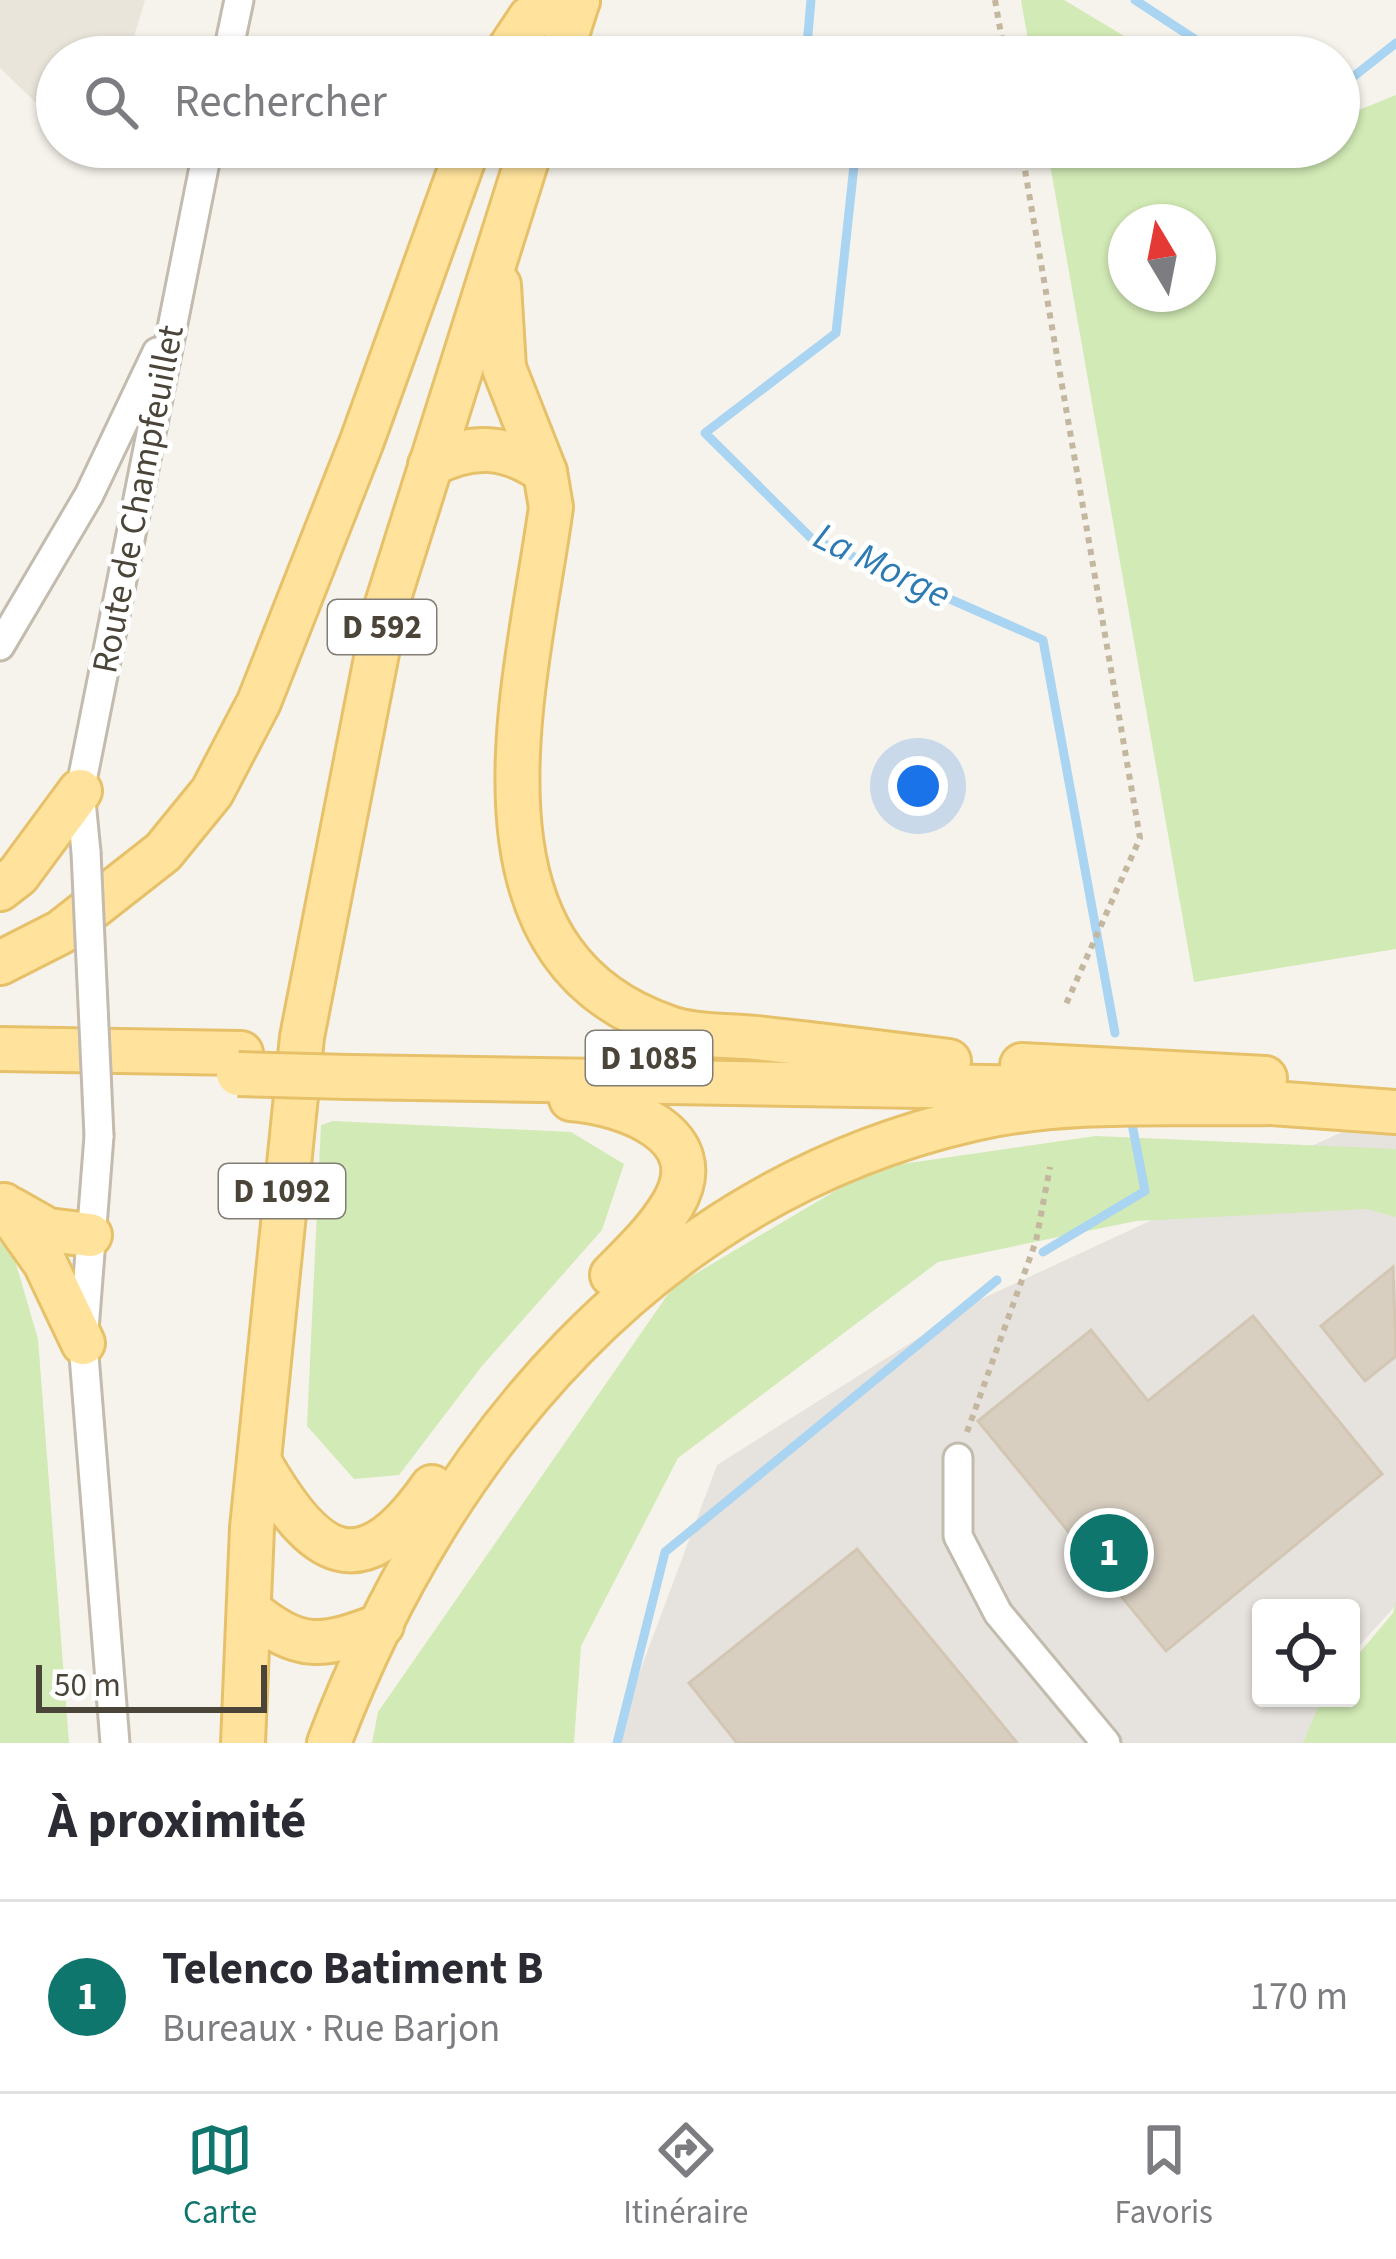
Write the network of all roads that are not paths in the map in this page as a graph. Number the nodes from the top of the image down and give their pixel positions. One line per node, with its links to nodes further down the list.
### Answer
1 (239, 0): 3 (street)
2 (578, 1): 4 (main road); 5 (main road)
3 (231, 36)
4 (518, 36)
5 (567, 36)
6 (204, 168): 10 (street, Route de Champfeuillet)
7 (460, 168): 16 (main road)
8 (524, 168): 9 (main road, D 592)
9 (498, 248): 11 (main road, D 592); 12 (main road)
10 (172, 321): 13 (street); 14 (street, Route de Champfeuillet)
11 (430, 465): 12 (main road); 17 (main road, D 592)
12 (545, 472): 19 (main road)
13 (0, 646)
14 (80, 791): 15 (main road); 27 (street, Route de Champfeuillet, bridge)
15 (0, 889)
16 (0, 963)
17 (302, 1036): 30 (main road, D 1092)
18 (0, 1049): 20 (main road, D 1085)
19 (949, 1060): 21 (main road, D 1085); 23 (main road, D 1085)
20 (240, 1064): 21 (main road, D 1085); 22 (main road, D 1085)
21 (349, 1066): 24 (main road, D 1085); 30 (main road)
22 (0, 1075)
23 (1396, 1088)
24 (1272, 1103): 25 (main road, D 1085); 32 (main road)
25 (1396, 1112)
26 (2, 1204): 27 (main road); 28 (main road)
27 (90, 1235): 28 (street, Route de Champfeuillet)
28 (83, 1343): 33 (street, Route de Champfeuillet)
29 (958, 1458): 36 (street)
30 (259, 1461): 31 (main road, D 1092)
31 (249, 1610): 32 (main road); 34 (main road, D 1092)
32 (382, 1625): 35 (main road)
33 (115, 1743)
34 (243, 1743)
35 (329, 1743)
36 (1106, 1743)

